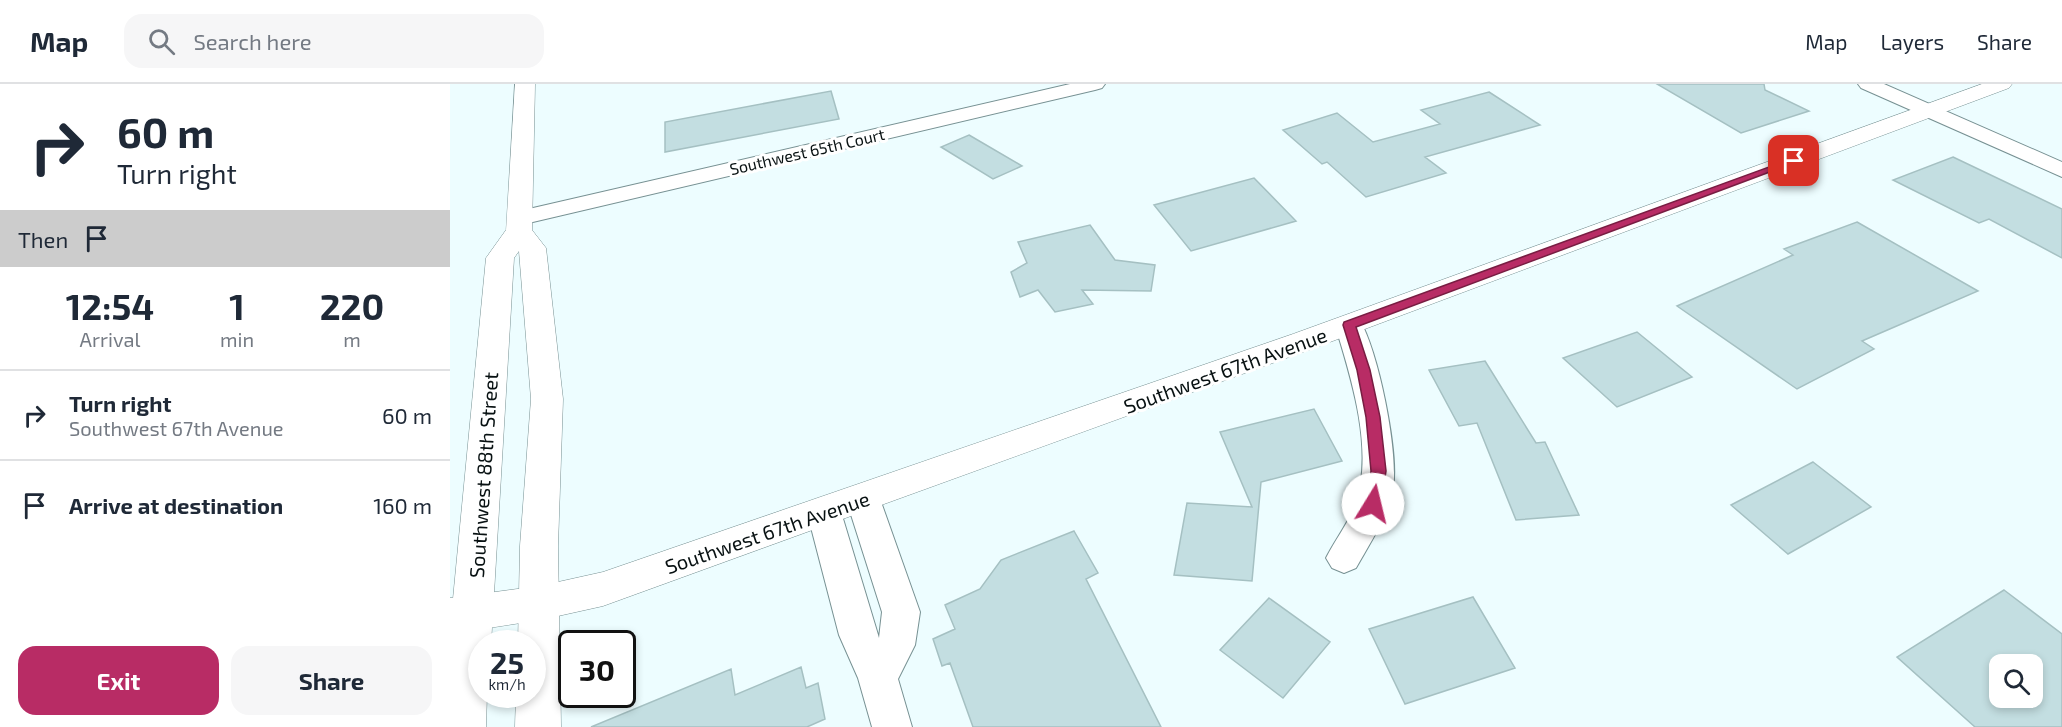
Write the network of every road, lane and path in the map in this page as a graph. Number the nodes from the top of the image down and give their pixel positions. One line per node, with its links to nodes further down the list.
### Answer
1 (525, 84): 7 (main road)
2 (1095, 84): 7 (street, Southwest 65th Court)
3 (1868, 84): 5 (street)
4 (2002, 84): 5 (main road, Southwest 67th Avenue)
5 (1928, 111): 6 (street); 8 (main road, Southwest 67th Avenue)
6 (2062, 170)
7 (519, 224): 12 (main road); 13 (main road, Southwest 88th Street)
8 (1349, 325): 9 (main road, Southwest 67th Avenue); 11 (street)
9 (864, 499): 10 (main road, Southwest 67th Avenue); 14 (street)
10 (824, 512): 12 (main road, Southwest 67th Avenue); 14 (street)
11 (1344, 558)
12 (540, 603): 13 (main road, Southwest 67th Avenue); 16 (main road)
13 (462, 615): 15 (main road, Southwest 88th Street)
14 (878, 678): 17 (street)
15 (463, 727)
16 (538, 727)
17 (892, 727)

